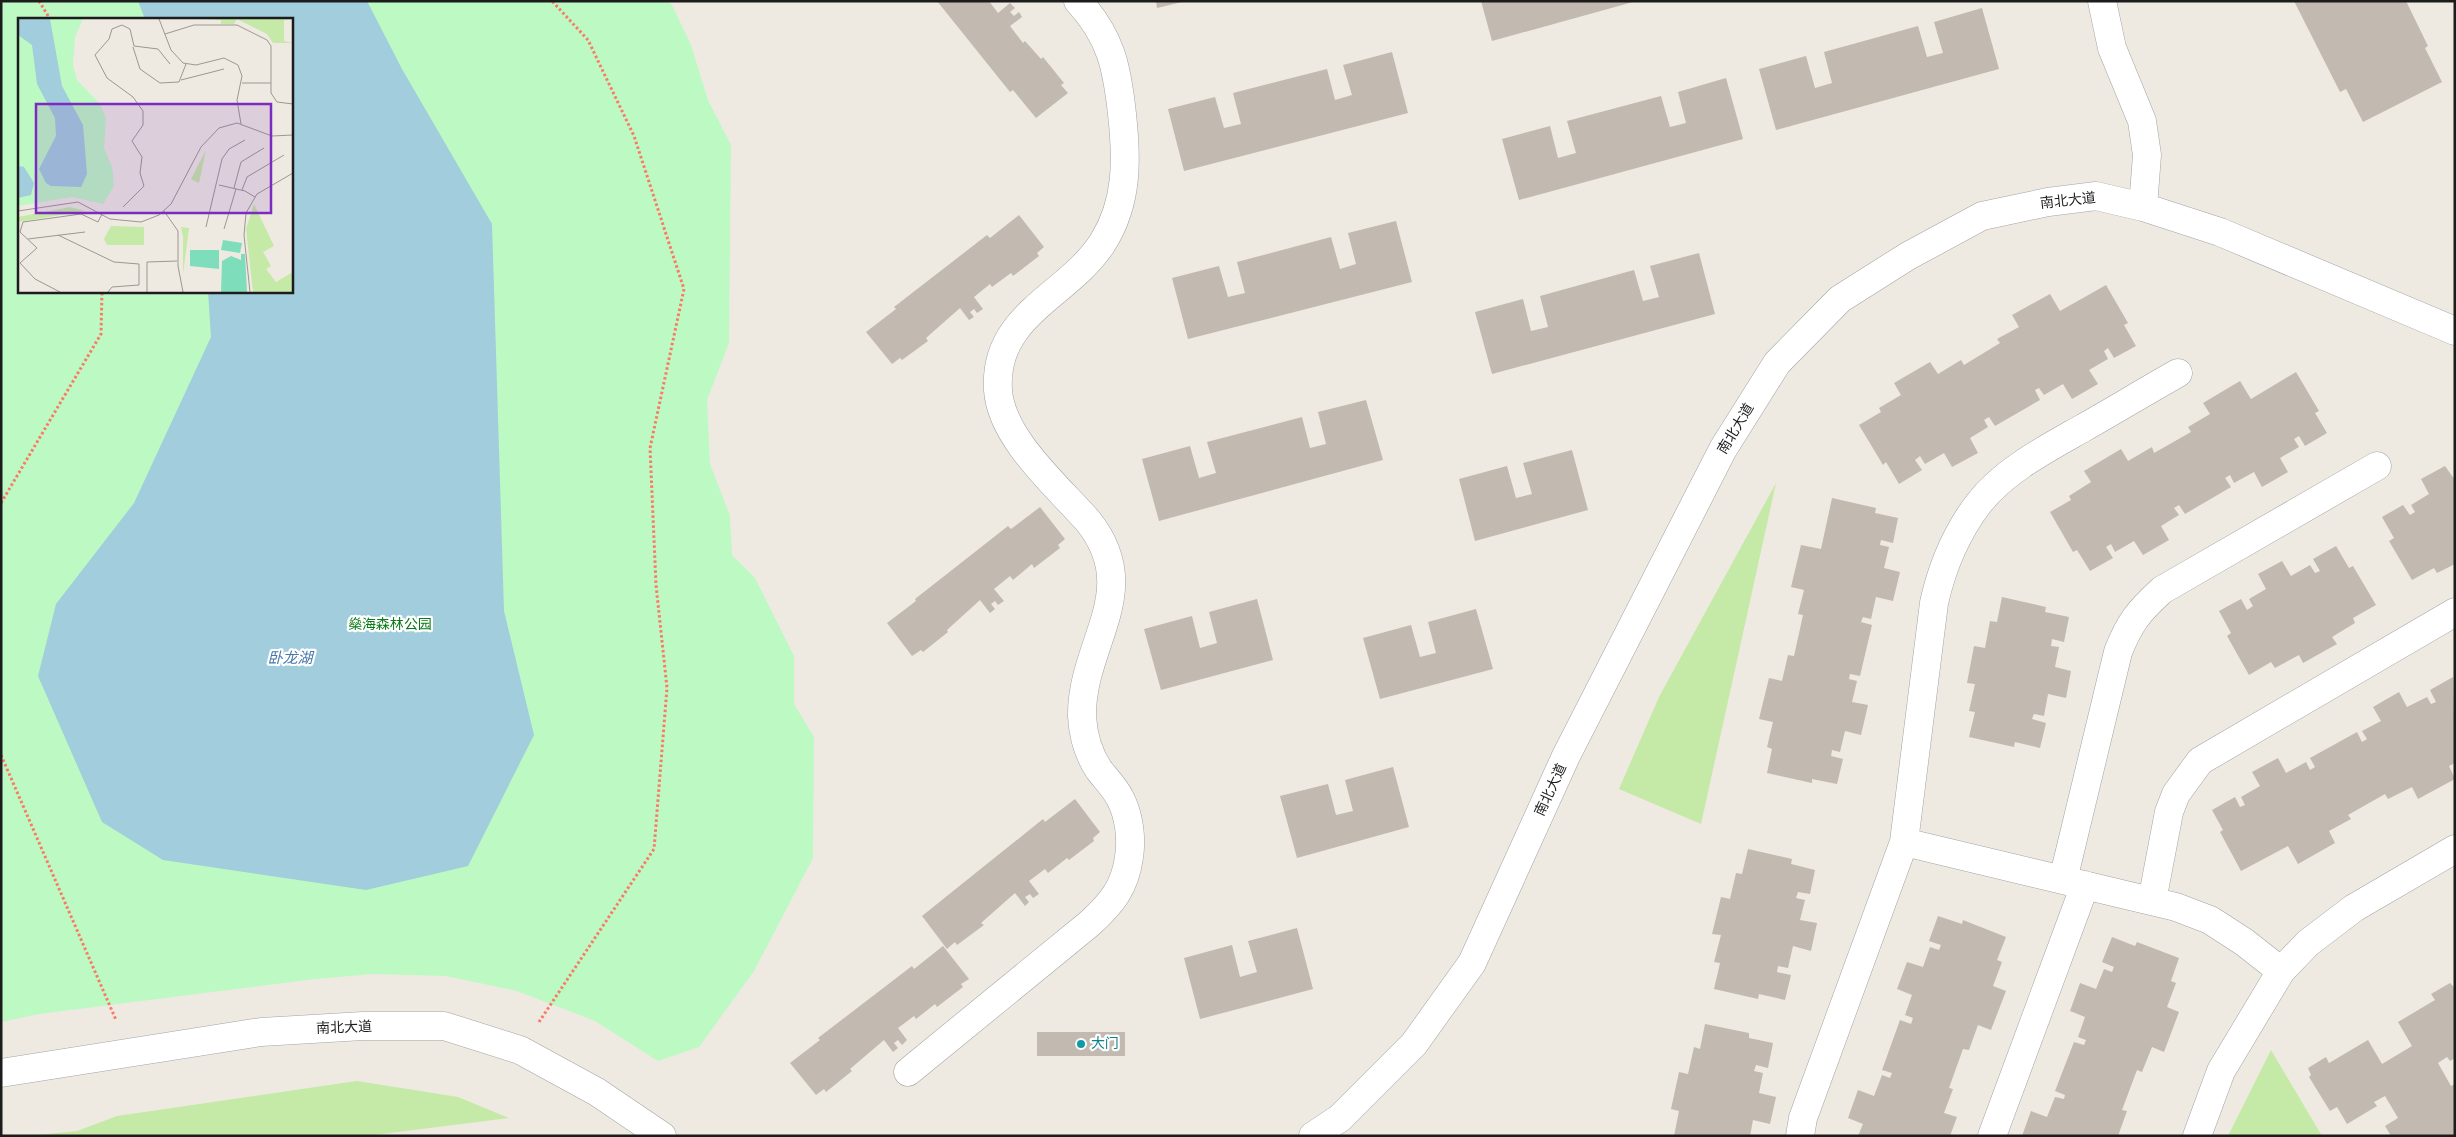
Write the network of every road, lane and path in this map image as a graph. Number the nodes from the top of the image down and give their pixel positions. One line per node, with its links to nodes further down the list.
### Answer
1 (40, 1): 5 (path)
2 (552, 1): 19 (path)
3 (1078, 1): 21 (street)
4 (2102, 1): 6 (street)
5 (49, 18)
6 (2143, 207): 8 (street, 南北大道); 23 (street, 南北大道)
7 (102, 292): 11 (path)
8 (2455, 331)
9 (2178, 373): 14 (street)
10 (2377, 466): 16 (street)
11 (1, 503)
12 (2455, 612): 17 (street)
13 (1, 755): 20 (path)
14 (1904, 842): 16 (street); 26 (street)
15 (2455, 849): 18 (street)
16 (2074, 882): 17 (street); 27 (street)
17 (2152, 901): 18 (street)
18 (2281, 971): 28 (street)
19 (520, 1050): 20 (street, 南北大道); 24 (street, 南北大道)
20 (130, 1052): 22 (street, 南北大道)
21 (908, 1072)
22 (1, 1073)
23 (1347, 1127): 25 (street, 南北大道)
24 (662, 1136)
25 (1313, 1136)
26 (1800, 1136)
27 (1992, 1136)
28 (2197, 1136)

